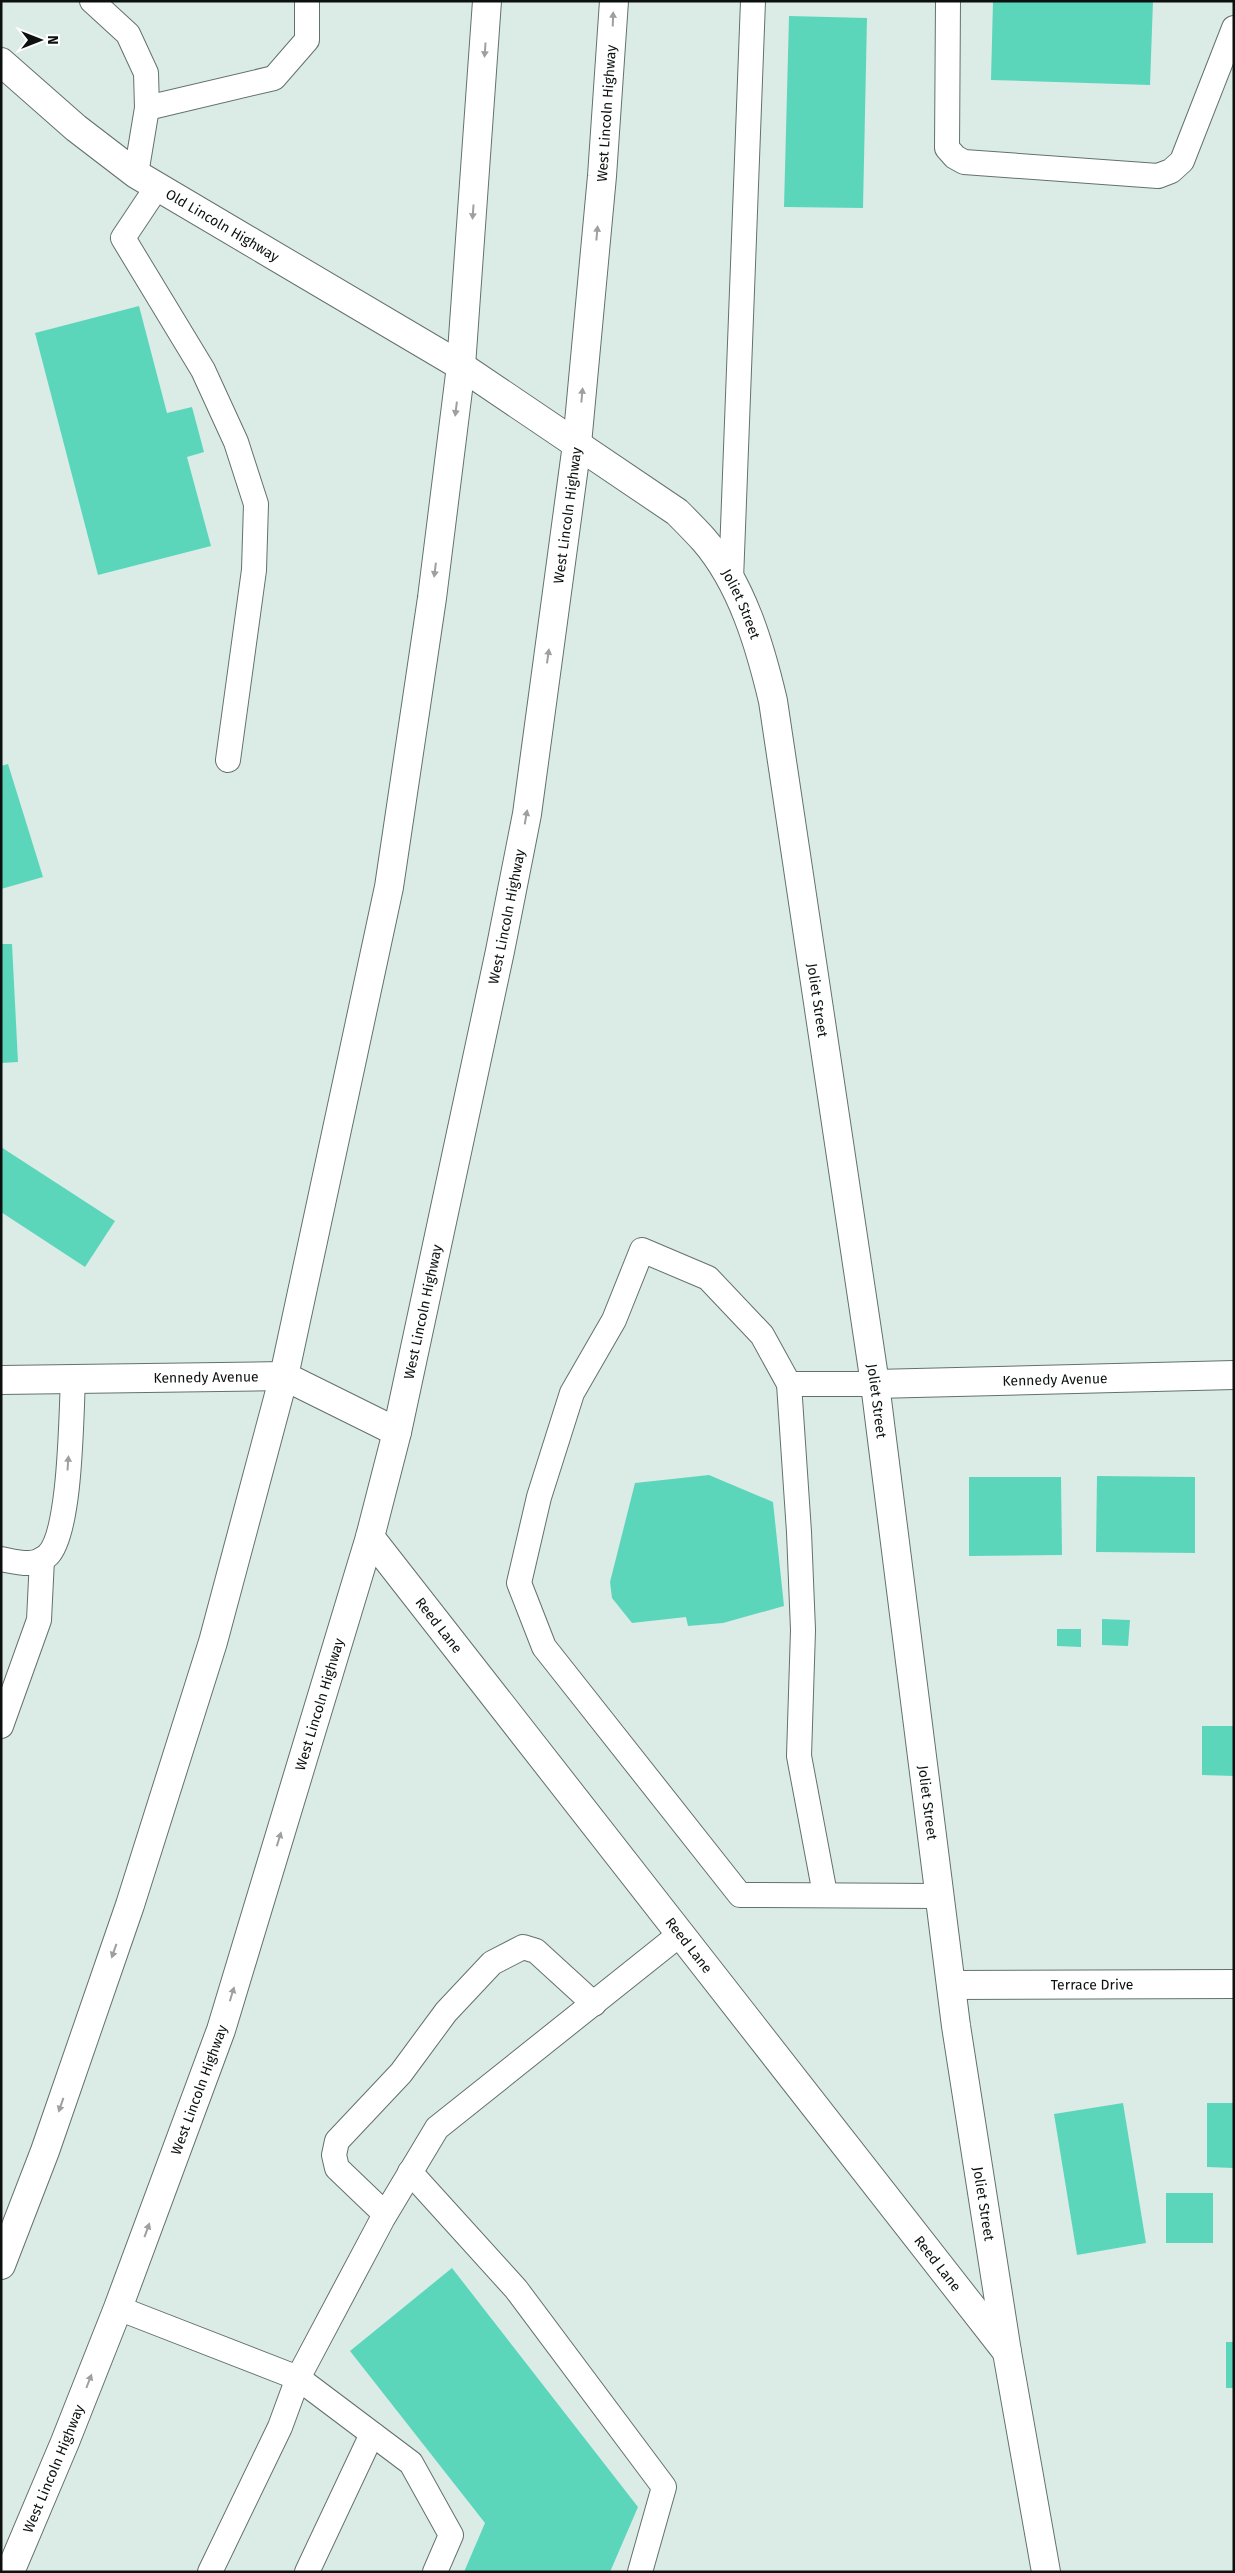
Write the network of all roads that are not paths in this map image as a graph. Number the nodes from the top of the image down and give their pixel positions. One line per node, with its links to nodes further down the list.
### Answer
1 (92, 1): 9 (lane)
2 (307, 1): 9 (lane)
3 (487, 1): 11 (street, one-way to 11)
4 (614, 1): 12 (street, West Lincoln Highway, one-way to 4)
5 (752, 1): 13 (lane)
6 (948, 1): 7 (lane)
7 (1234, 28)
8 (1, 62): 10 (street, Old Lincoln Highway)
9 (147, 108): 10 (lane)
10 (146, 180): 11 (street, Old Lincoln Highway); 14 (lane)
11 (461, 366): 12 (street, Joliet Street); 16 (street, one-way to 16)
12 (577, 444): 13 (street, Joliet Street); 21 (street, West Lincoln Highway, one-way to 12)
13 (731, 580): 20 (street, Joliet Street)
14 (228, 760)
15 (1234, 1375): 20 (street, Kennedy Avenue)
16 (284, 1376): 18 (street, Kennedy Avenue); 21 (street, Kennedy Avenue); 34 (street, one-way to 34)
17 (1, 1380): 18 (street, Kennedy Avenue)
18 (73, 1380): 24 (lane, one-way to 18)
19 (789, 1384): 20 (lane); 26 (lane); 26 (lane)
20 (875, 1384): 27 (street, Joliet Street)
21 (397, 1432): 22 (street, West Lincoln Highway)
22 (370, 1537): 28 (street, Reed Lane); 35 (street, West Lincoln Highway, one-way to 22)
23 (1, 1559): 24 (lane)
24 (42, 1559): 25 (lane)
25 (1, 1726)
26 (825, 1894): 27 (lane)
27 (938, 1896): 29 (street, Joliet Street)
28 (679, 1934): 31 (lane); 36 (street, Reed Lane)
29 (951, 1984): 30 (street, Terrace Drive); 36 (street, Joliet Street)
30 (1234, 1984)
31 (594, 2004): 32 (lane); 33 (lane)
32 (410, 2172): 33 (lane); 43 (lane)
33 (385, 2214): 37 (lane)
34 (1, 2265)
35 (118, 2308): 37 (lane); 39 (street, West Lincoln Highway, one-way to 35)
36 (1007, 2352): 44 (street, Joliet Street)
37 (298, 2378): 38 (lane); 40 (lane)
38 (372, 2434): 41 (lane); 42 (lane)
39 (10, 2572)
40 (210, 2572)
41 (307, 2572)
42 (434, 2572)
43 (640, 2572)
44 (1046, 2572)

